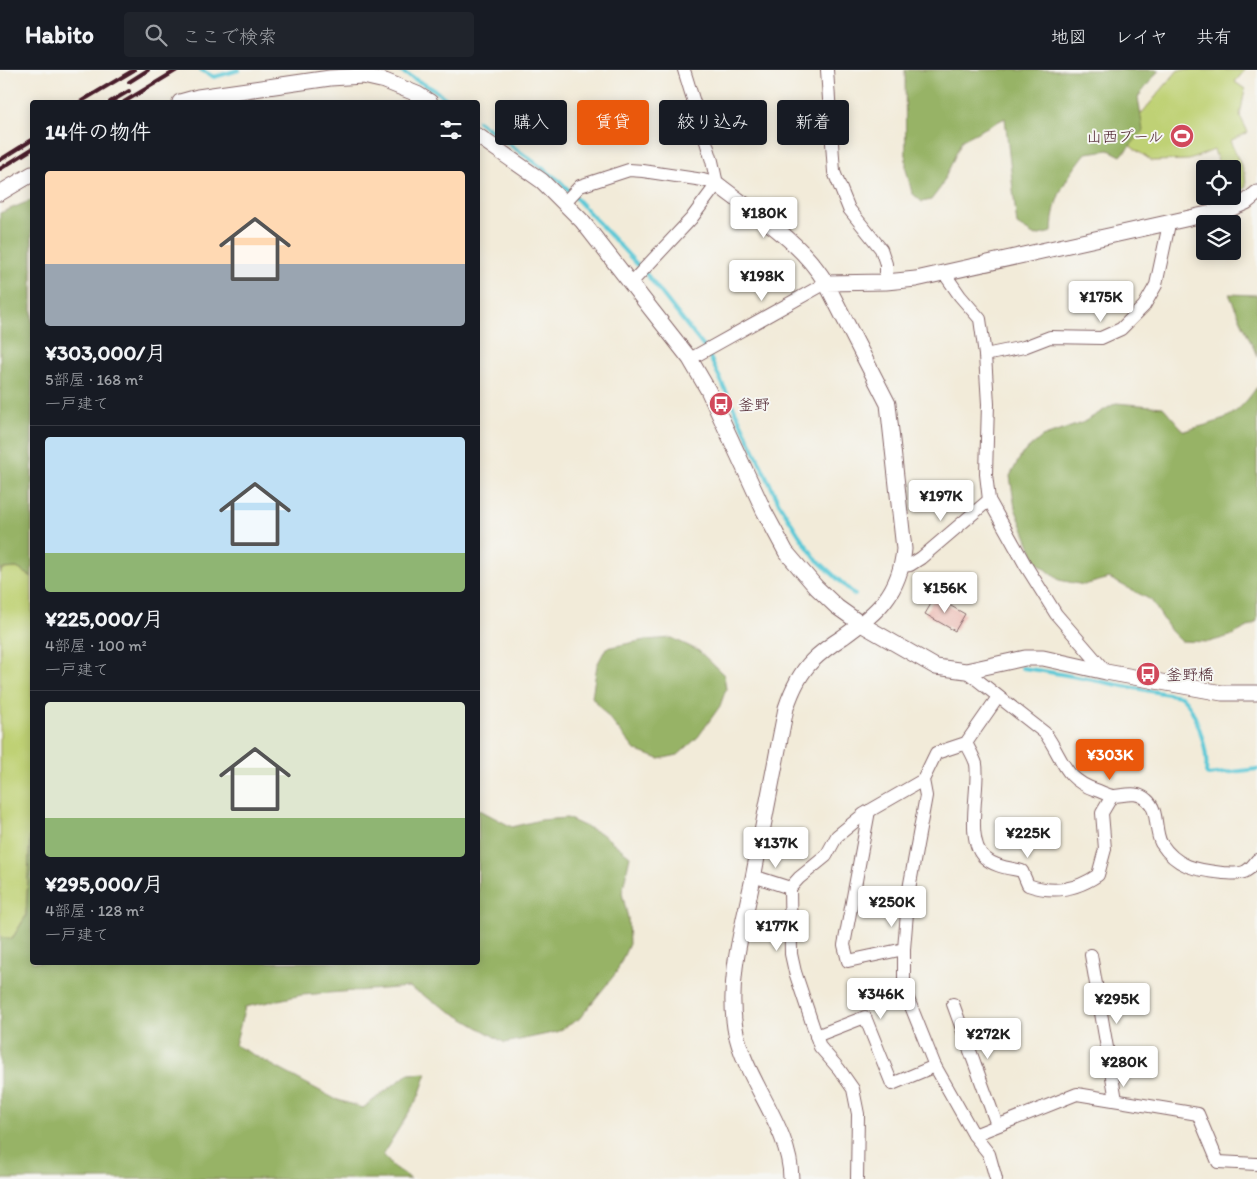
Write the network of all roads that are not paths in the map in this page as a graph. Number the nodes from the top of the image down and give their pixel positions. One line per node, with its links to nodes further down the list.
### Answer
1 (684, 70): 8 (street)
2 (827, 70): 16 (street)
3 (364, 73): 4 (street); 5 (street)
4 (187, 100)
5 (427, 100)
6 (480, 137): 11 (street)
7 (30, 175): 9 (street)
8 (717, 184): 11 (street); 14 (street); 15 (street)
9 (0, 193)
10 (1257, 193): 12 (street)
11 (570, 197): 14 (street)
12 (1169, 224): 13 (street); 17 (street)
13 (944, 272): 16 (street); 17 (street)
14 (633, 281): 18 (street)
15 (826, 282): 16 (street); 18 (street); 20 (street)
16 (886, 282)
17 (985, 356): 19 (street)
18 (693, 357): 21 (street)
19 (989, 500): 20 (street); 23 (street)
20 (902, 566): 21 (street)
21 (861, 624): 22 (street); 31 (street)
22 (966, 671): 23 (street); 25 (street)
23 (1106, 672): 24 (street)
24 (1257, 693)
25 (998, 697): 26 (street); 28 (street)
26 (966, 743): 27 (street); 28 (street)
27 (923, 780): 29 (street); 33 (street)
28 (1112, 796): 30 (street)
29 (868, 811): 32 (street); 33 (street)
30 (1257, 860)
31 (753, 876): 32 (street); 42 (street)
32 (790, 888): 36 (street)
33 (904, 949): 37 (street)
34 (1091, 955): 38 (street)
35 (953, 1004): 39 (street)
36 (816, 1036): 37 (street); 43 (street)
37 (935, 1066): 40 (street)
38 (1116, 1100): 39 (street); 41 (street)
39 (997, 1125): 40 (street)
40 (974, 1135): 44 (street)
41 (1257, 1164)
42 (791, 1179)
43 (856, 1179)
44 (996, 1179)

